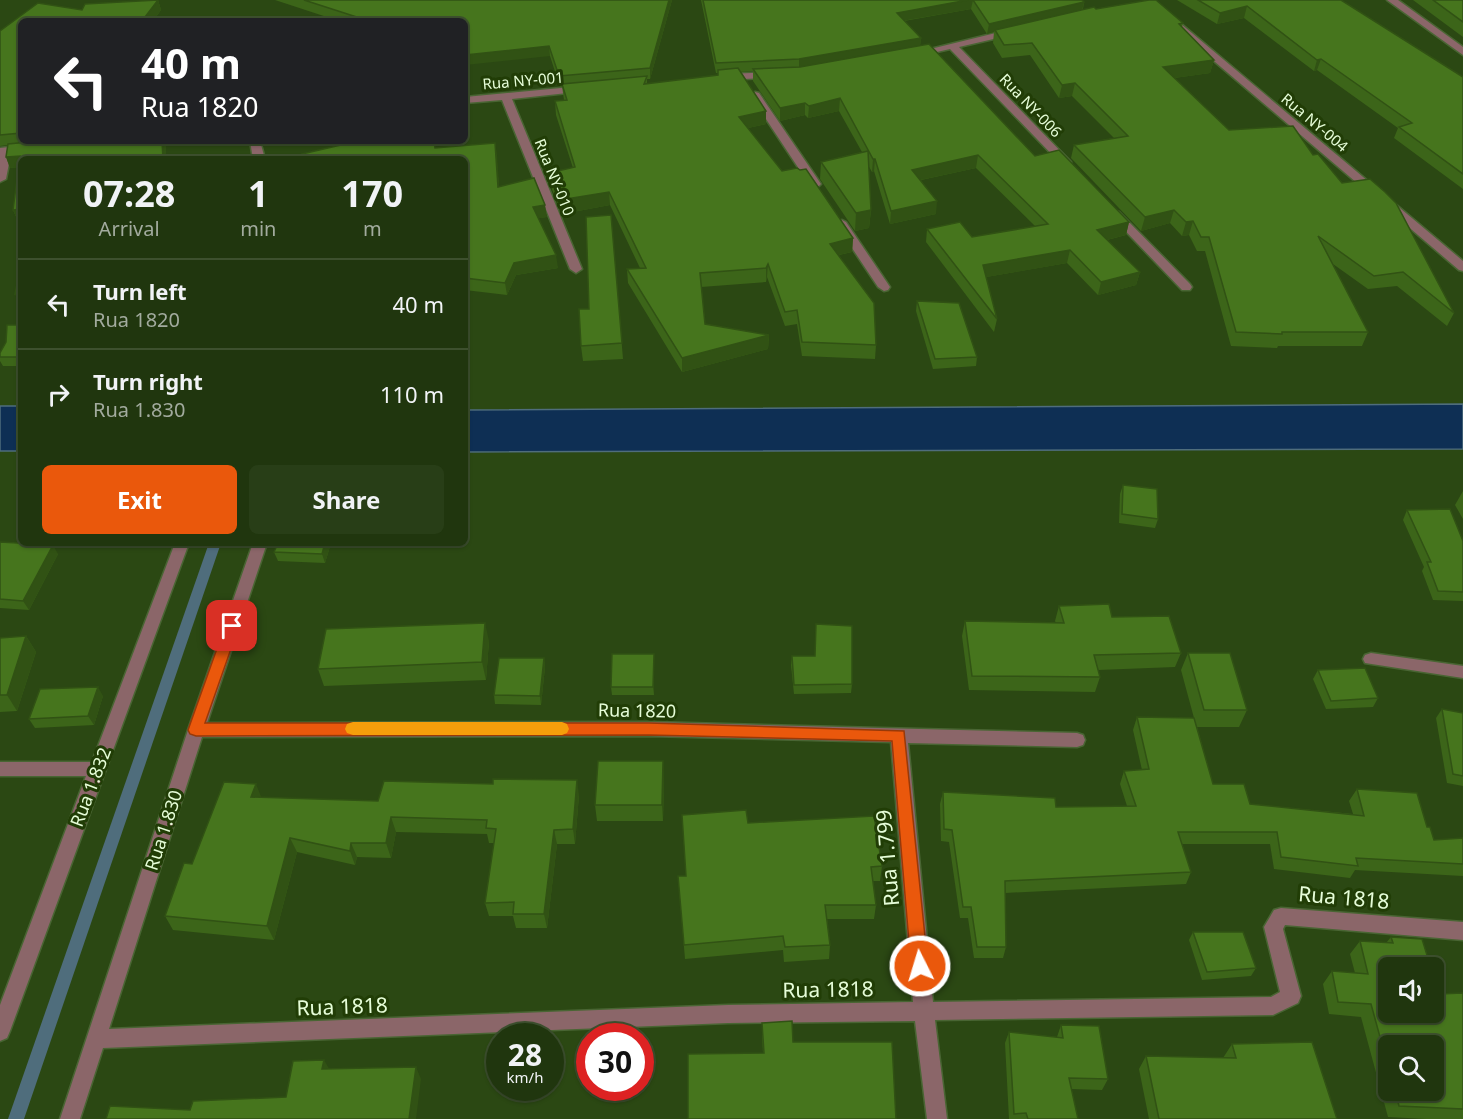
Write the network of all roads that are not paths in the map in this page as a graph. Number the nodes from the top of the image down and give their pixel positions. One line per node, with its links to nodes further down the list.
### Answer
1 (1392, 0): 5 (street)
2 (1166, 16): 20 (street, Rua NY-004)
3 (1023, 29): 4 (street)
4 (954, 47): 6 (street); 15 (street, Rua NY-006)
5 (1463, 52)
6 (898, 57)
7 (788, 75): 8 (street)
8 (742, 76): 9 (street); 17 (street)
9 (719, 78)
10 (589, 89): 11 (street, Rua NY-001)
11 (506, 96): 12 (street, Rua NY-001); 21 (street, Rua NY-010)
12 (468, 100)
13 (38, 147): 14 (street)
14 (3, 151): 16 (street)
15 (1078, 176)
16 (0, 179)
17 (819, 191)
18 (1103, 201): 23 (street)
19 (832, 210): 22 (street)
20 (1463, 267)
21 (576, 269)
22 (884, 286)
23 (1186, 287)
24 (181, 546): 31 (street, Rua 1.832)
25 (260, 546): 28 (street, Rua 1.830)
26 (1371, 659): 27 (street)
27 (1463, 672)
28 (196, 730): 29 (street, Rua 1820); 36 (street, Rua 1.830)
29 (899, 735): 30 (street, Rua 1820); 34 (street, Rua 1.799)
30 (1077, 740)
31 (97, 768): 32 (street); 35 (street, Rua 1.832)
32 (0, 769)
33 (1463, 931): 34 (street, Rua 1818)
34 (924, 1013): 36 (street, Rua 1818); 38 (street, Rua 1.799)
35 (0, 1031)
36 (96, 1040): 37 (street, Rua 1.830)
37 (70, 1119)
38 (937, 1119)

